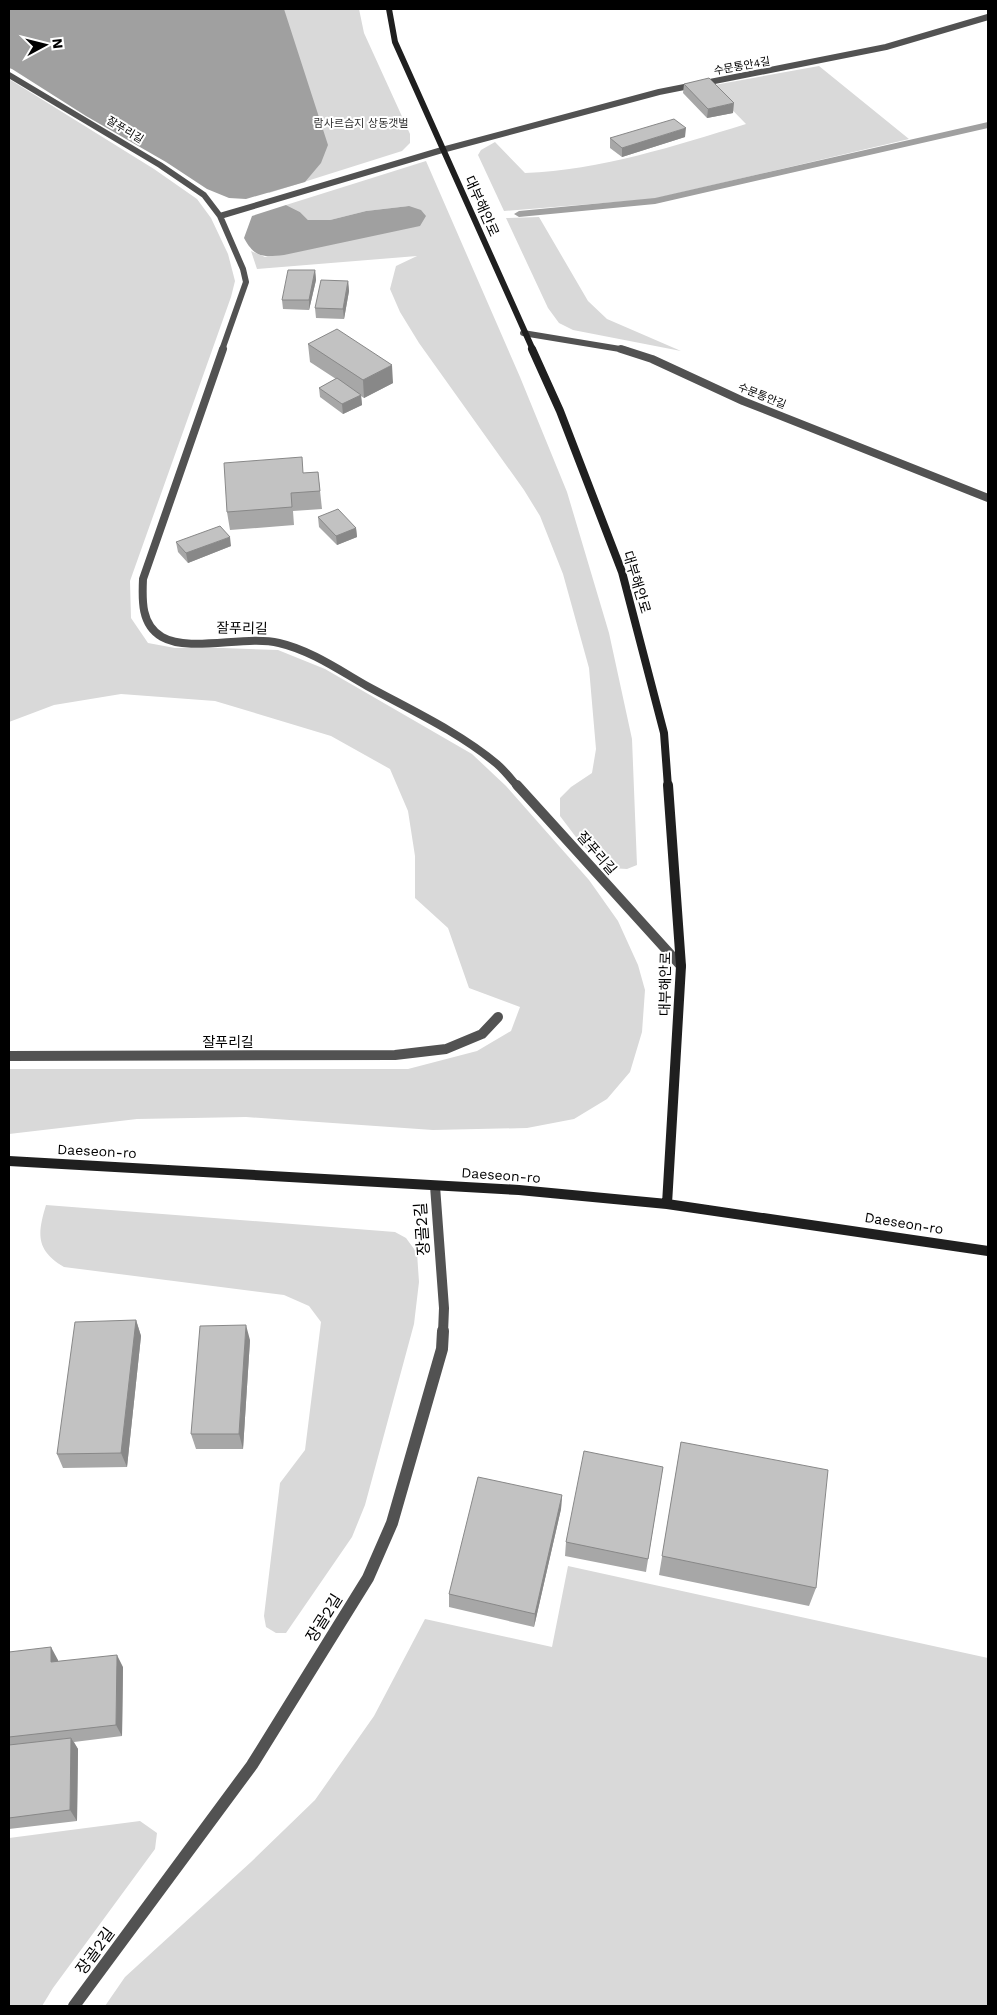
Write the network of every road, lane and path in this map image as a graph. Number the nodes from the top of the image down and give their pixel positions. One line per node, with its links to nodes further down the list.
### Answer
1 (389, 9): 4 (street, 대부해안로)
2 (988, 17): 4 (lane, 수문통안4길)
3 (9, 75): 5 (lane, 잘푸리길)
4 (442, 150): 5 (lane); 6 (street, 대부해안로)
5 (220, 216): 8 (lane, 잘푸리길)
6 (523, 333): 7 (lane, 수문통안길); 8 (street, 대부해안로)
7 (988, 498)
8 (681, 966): 13 (street, 대부해안로)
9 (498, 1017): 10 (lane, 잘푸리길)
10 (9, 1056)
11 (9, 1160): 12 (street, Daeseon-ro)
12 (435, 1186): 13 (street, Daeseon-ro); 15 (lane, 장골2길)
13 (667, 1204): 14 (street, Daeseon-ro)
14 (988, 1251)
15 (74, 2006)

